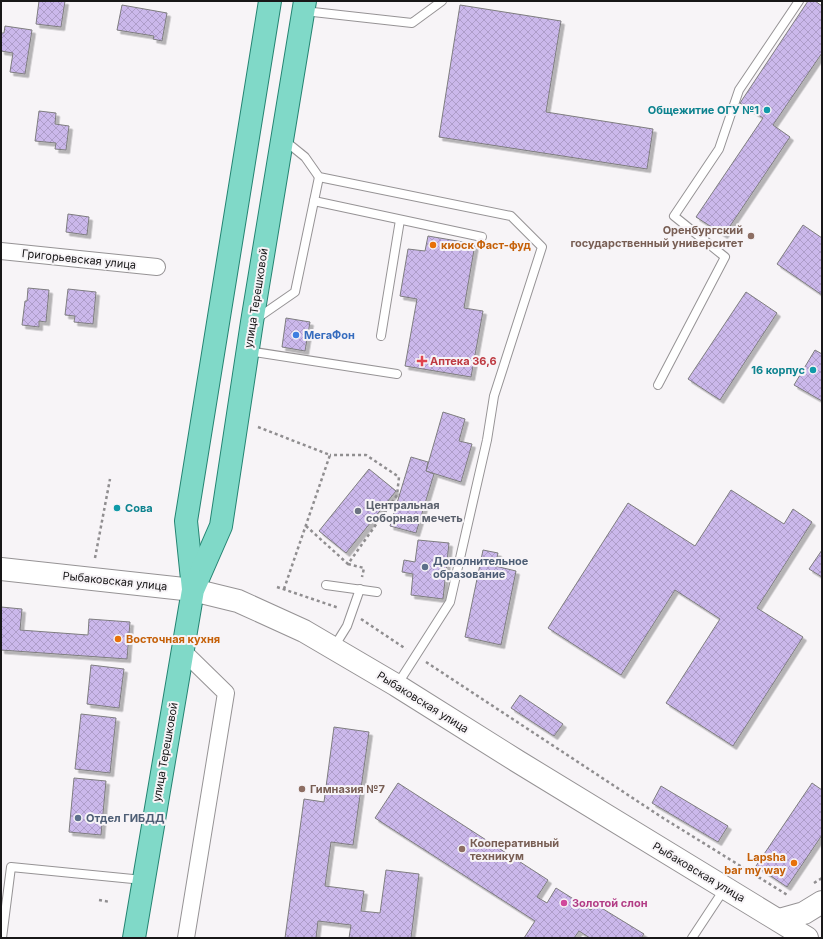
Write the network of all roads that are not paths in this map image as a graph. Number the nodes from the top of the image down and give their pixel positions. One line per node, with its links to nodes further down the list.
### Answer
1 (270, 1): 20 (main road, улица Терешковой)
2 (442, 1): 4 (lane)
3 (799, 1): 16 (lane)
4 (304, 6): 5 (main road, улица Терешковой)
5 (282, 138): 6 (lane); 12 (main road, улица Терешковой)
6 (319, 177): 7 (lane); 24 (lane)
7 (314, 201): 8 (lane); 12 (lane)
8 (400, 220): 9 (lane); 13 (lane)
9 (482, 237)
10 (1, 251): 11 (street, Григорьевская улица)
11 (157, 267)
12 (252, 322): 14 (main road, улица Терешковой)
13 (381, 336)
14 (248, 351): 15 (lane); 20 (main road, улица Терешковой)
15 (397, 374)
16 (658, 385)
17 (1, 569): 20 (main road, Рыбаковская улица)
18 (326, 585): 19 (lane)
19 (360, 589): 21 (lane); 22 (lane)
20 (193, 590): 22 (main road, Рыбаковская улица); 23 (main road, улица Терешковой)
21 (377, 592)
22 (333, 648): 24 (main road, Рыбаковская улица)
23 (183, 651): 27 (main road, улица Терешковой); 35 (street)
24 (396, 685): 28 (main road, Рыбаковская улица)
25 (1, 866): 26 (lane)
26 (11, 867): 27 (lane); 33 (lane)
27 (144, 880): 34 (main road, улица Терешковой)
28 (725, 887): 30 (main road, Рыбаковская улица); 36 (lane)
29 (822, 902): 30 (main road)
30 (778, 920): 32 (main road, Рыбаковская улица)
31 (822, 928): 32 (main road)
32 (803, 935)
33 (2, 938)
34 (134, 938)
35 (186, 938)
36 (692, 938)

